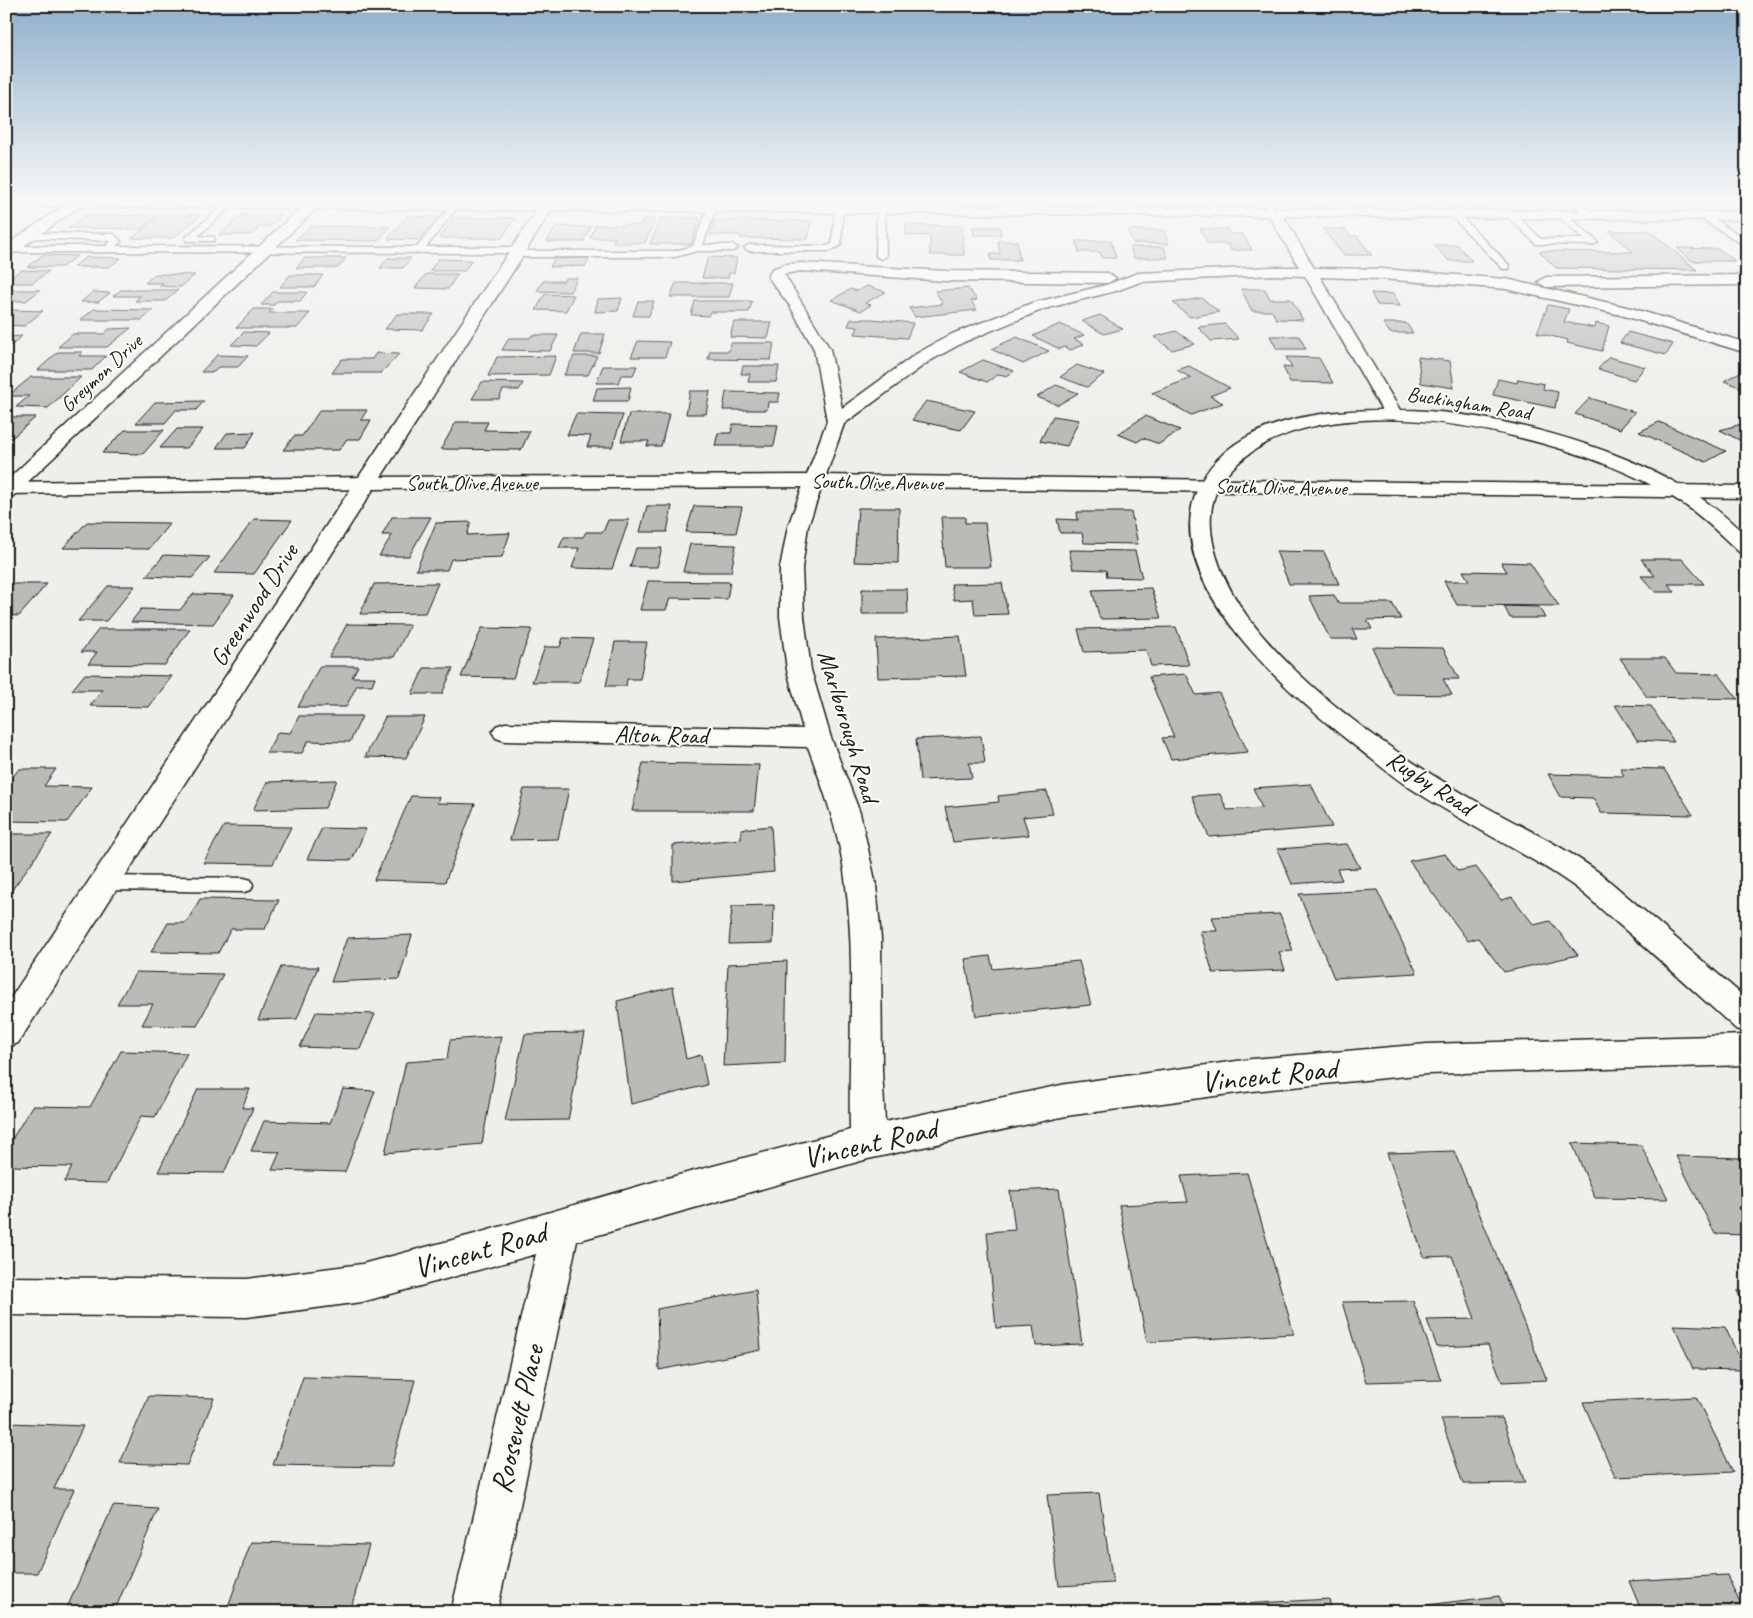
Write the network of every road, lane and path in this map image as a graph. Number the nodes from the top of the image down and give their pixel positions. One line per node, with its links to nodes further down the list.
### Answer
1 (232, 275): 17 (street, Greymon Drive)
2 (503, 275): 15 (street, Greenwood Drive)
3 (776, 275): 13 (street)
4 (922, 275): 8 (street)
5 (1197, 275): 8 (street)
6 (1310, 275): 12 (street)
7 (1388, 275): 10 (street)
8 (1138, 278): 13 (street)
9 (1747, 280): 10 (street)
10 (1506, 284): 11 (street)
11 (1747, 348)
12 (1394, 415): 16 (street, Buckingham Road); 18 (street, Buckingham Road)
13 (836, 421): 14 (street, Marlborough Road)
14 (816, 481): 15 (street, South Olive Avenue); 16 (street, South Olive Avenue); 22 (street, Marlborough Road)
15 (367, 483): 17 (street, South Olive Avenue); 23 (street, Greenwood Drive)
16 (1206, 486): 18 (street, South Olive Avenue); 25 (street, Rugby Road)
17 (8, 489)
18 (1677, 492): 19 (street, South Olive Avenue); 20 (street)
19 (1747, 492)
20 (1747, 547)
21 (505, 732): 22 (street, Alton Road)
22 (818, 738): 28 (street, Marlborough Road)
23 (104, 883): 24 (lane); 26 (street, Greenwood Drive)
24 (244, 885)
25 (1747, 1019)
26 (6, 1032)
27 (1747, 1050): 28 (street, Vincent Road)
28 (868, 1142): 29 (street, Vincent Road)
29 (561, 1227): 30 (street, Vincent Road); 31 (street, Roosevelt Place)
30 (6, 1296)
31 (474, 1612)

